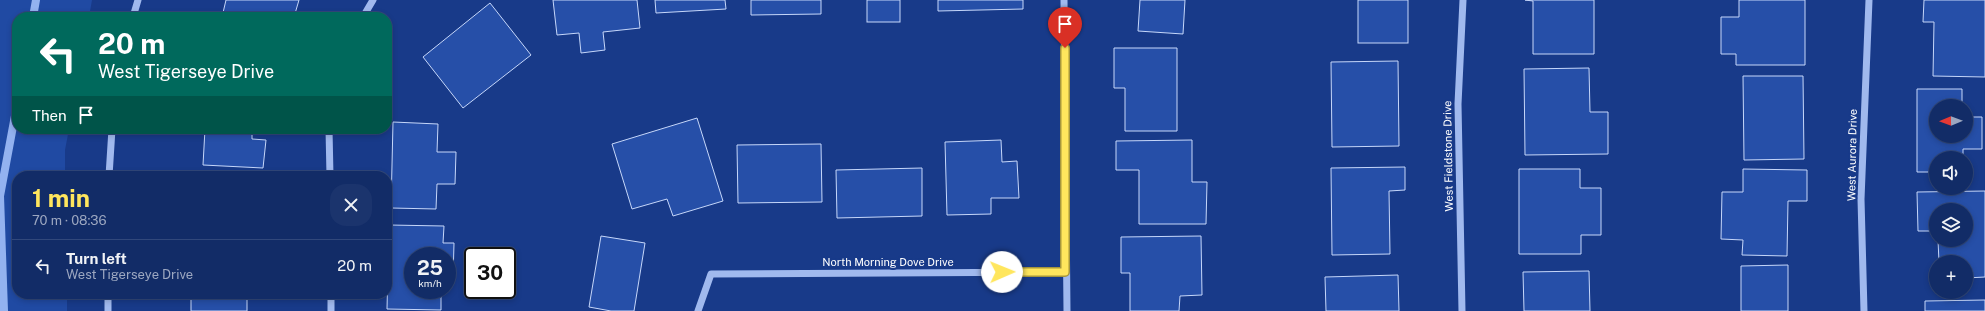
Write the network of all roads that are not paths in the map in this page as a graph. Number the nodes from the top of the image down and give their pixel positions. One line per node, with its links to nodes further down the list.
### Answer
1 (138, 0): 6 (street)
2 (373, 0): 7 (street)
3 (1064, 0): 12 (street)
4 (1463, 0): 19 (street, West Fieldstone Drive)
5 (1869, 0): 20 (street, West Aurora Drive)
6 (134, 12)
7 (366, 12)
8 (112, 134): 10 (street)
9 (329, 134): 11 (street)
10 (109, 171)
11 (330, 171)
12 (1065, 272): 17 (street, North Morning Dove Drive); 18 (street)
13 (108, 299): 15 (street)
14 (331, 299): 16 (street)
15 (108, 311)
16 (332, 311)
17 (698, 311)
18 (1067, 311)
19 (1462, 311)
20 (1864, 311)

